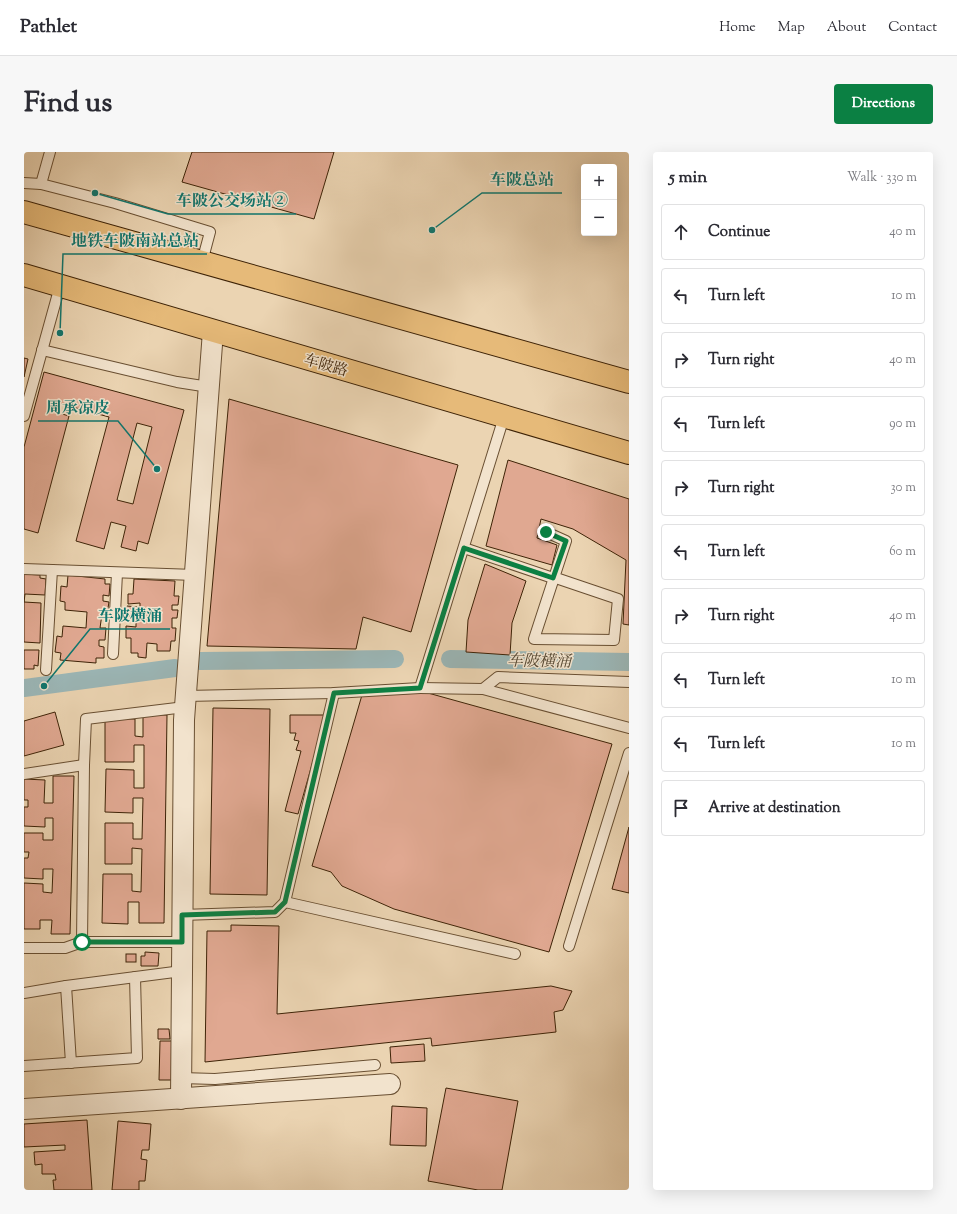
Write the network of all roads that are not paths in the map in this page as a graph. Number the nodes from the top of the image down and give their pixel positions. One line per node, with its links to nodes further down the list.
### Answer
1 (50, 152): 3 (lane)
2 (24, 183): 3 (lane)
3 (42, 184): 5 (lane)
4 (24, 212): 5 (main road)
5 (202, 262): 10 (main road)
6 (24, 275): 7 (main road, 车陂路)
7 (60, 286): 8 (main road, 车陂路); 9 (lane)
8 (213, 331): 11 (street); 13 (main road, 车陂路)
9 (42, 350): 11 (lane); 12 (lane)
10 (629, 382)
11 (209, 387): 20 (street)
12 (24, 416)
13 (504, 417): 14 (main road, 车陂路); 16 (lane)
14 (629, 453)
15 (546, 532): 21 (lane)
16 (464, 548): 21 (lane); 25 (lane)
17 (24, 569): 18 (lane)
18 (52, 570): 19 (lane); 23 (lane)
19 (117, 573): 20 (lane); 22 (lane)
20 (195, 575): 28 (street)
21 (553, 578): 21 (lane)
22 (113, 654)
23 (46, 670)
24 (629, 682): 26 (lane)
25 (420, 688): 26 (lane); 27 (lane)
26 (483, 689): 29 (lane)
27 (334, 693): 28 (lane); 33 (lane)
28 (186, 701): 31 (lane); 34 (street)
29 (629, 728)
30 (629, 753): 37 (lane)
31 (84, 765): 32 (lane); 35 (lane)
32 (24, 774)
33 (285, 902): 34 (lane); 39 (lane)
34 (182, 915): 36 (street)
35 (82, 942): 36 (lane); 38 (lane)
36 (182, 942): 40 (street)
37 (569, 946)
38 (24, 948)
39 (516, 954)
40 (182, 971): 41 (lane); 47 (street)
41 (135, 977): 42 (lane); 44 (lane)
42 (66, 986): 43 (lane); 44 (lane)
43 (24, 993)
44 (71, 1063): 46 (lane)
45 (375, 1065): 47 (lane)
46 (24, 1066)
47 (181, 1078): 49 (street)
48 (390, 1084): 49 (street)
49 (181, 1099): 50 (street)
50 (24, 1109)

